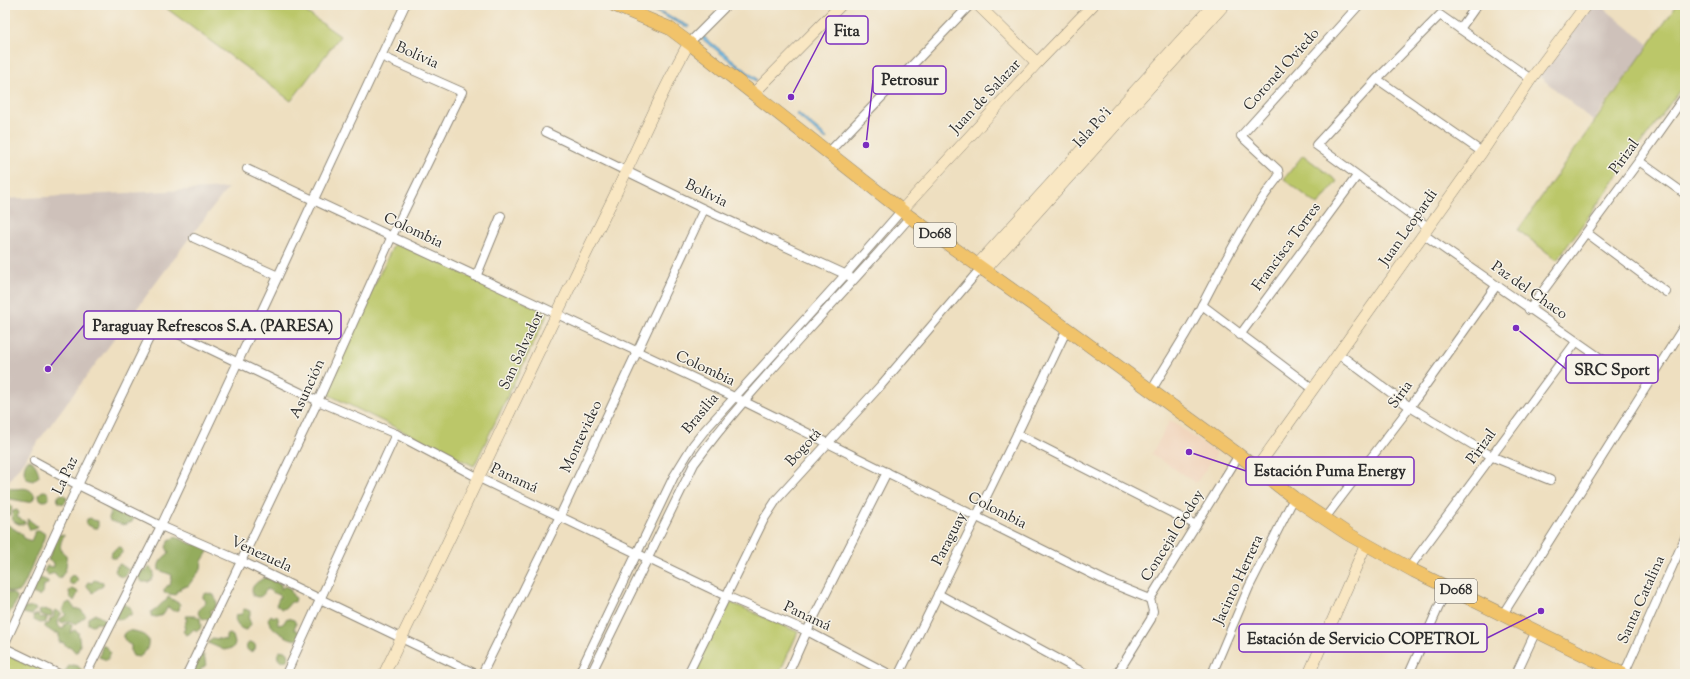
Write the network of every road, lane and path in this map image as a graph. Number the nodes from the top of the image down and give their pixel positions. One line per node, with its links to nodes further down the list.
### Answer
1 (405, 5): 15 (street)
2 (727, 5): 14 (street)
3 (841, 5): 20 (street)
4 (970, 5): 24 (street)
5 (978, 5): 16 (street)
6 (1093, 5): 16 (street, Juan de Salazar)
7 (1213, 5): 38 (street, Isla Po'i)
8 (1224, 5): 38 (street, Isla Po'i)
9 (1359, 5): 45 (street, Coronel Oviedo)
10 (1477, 5): 13 (street)
11 (1586, 5): 18 (street, Juan Leopardi)
12 (617, 6): 14 (main road, D068)
13 (1460, 29): 17 (street); 18 (street)
14 (689, 43): 20 (main road, D068); 27 (street, San Salvador)
15 (381, 56): 19 (street, Bolívia); 30 (street)
16 (1037, 63): 32 (street, Juan de Salazar)
17 (1377, 79): 23 (street); 28 (street, Paz del Chaco)
18 (1531, 79): 23 (street, Juan Leopardi)
19 (462, 92): 36 (street, Asunción)
20 (754, 93): 24 (main road, D068)
21 (1685, 96): 25 (street, Pirizal)
22 (546, 132): 27 (street, Bolívia)
23 (1482, 152): 34 (street, Juan Leopardi)
24 (828, 153): 32 (main road, D068)
25 (1639, 161): 29 (street); 35 (street, Pirizal)
26 (247, 169): 30 (street, Colombia)
27 (627, 171): 31 (street, Bolívia); 47 (street, San Salvador)
28 (1357, 176): 34 (street, Paz del Chaco); 52 (street, Francisca Torres)
29 (1685, 194)
30 (313, 200): 36 (street, Colombia); 40 (street)
31 (704, 209): 39 (street, Bolívia); 56 (street, Montevideo)
32 (906, 214): 38 (main road, D068); 39 (street, Brasilia); 42 (street, Brasilia)
33 (501, 216): 41 (street)
34 (1426, 231): 43 (street, Paz del Chaco); 57 (street, Juan Leopardi)
35 (1587, 233): 44 (street); 46 (street, Pirizal)
36 (392, 236): 41 (street, Colombia); 63 (street, Asunción)
37 (194, 238): 40 (street)
38 (980, 268): 51 (main road, D068); 68 (street, Bogotá)
39 (846, 274): 42 (street, Bolívia); 54 (street, Brasilia)
40 (278, 276): 58 (street)
41 (476, 276): 47 (street, Colombia)
42 (855, 279): 55 (street, Brasilia)
43 (1496, 286): 46 (street, Paz del Chaco); 65 (street, Siria)
44 (1666, 292)
45 (1202, 305): 52 (street); 61 (street)
46 (1529, 310): 53 (street, Paz del Chaco)
47 (556, 314): 56 (street, Colombia); 74 (street, San Salvador)
48 (125, 317): 49 (street, Panamá)
49 (156, 324): 58 (street, Panamá); 76 (street, La Paz)
50 (1685, 324): 94 (street)
51 (1067, 329): 61 (main road, D068); 67 (street, Paraguay)
52 (1240, 335): 60 (street)
53 (1576, 342): 59 (street, Paz del Chaco); 70 (street, Pirizal)
54 (782, 344): 55 (street); 62 (street, Brasilia)
55 (789, 351): 64 (street, Brasilia)
56 (637, 353): 62 (street, Colombia); 78 (street, Montevideo)
57 (1339, 354): 60 (street, Juan Leopardi); 65 (street)
58 (237, 362): 63 (street, Panamá); 82 (street)
59 (1619, 371)
60 (1312, 388): 72 (street, Juan Leopardi)
61 (1151, 391): 69 (main road, D068)
62 (733, 397): 64 (street, Colombia); 85 (street, Brasilia)
63 (318, 401): 66 (street, Panamá); 87 (street, Asunción)
64 (742, 401): 68 (street, Colombia); 86 (street, Brasilia)
65 (1410, 407): 70 (street); 80 (street, Siria)
66 (396, 434): 74 (street, Panamá); 92 (street)
67 (1017, 434): 79 (street, Paraguay); 81 (street)
68 (827, 443): 73 (street, Colombia); 91 (street, Bogotá)
69 (1239, 455): 72 (main road, D068); 81 (street, Concejal Godoy)
70 (1493, 457): 75 (street); 88 (street, Pirizal)
71 (34, 461): 76 (street, Venezuela)
72 (1256, 469): 77 (main road, D068)
73 (886, 472): 79 (street, Colombia); 95 (street)
74 (478, 478): 78 (street, Panamá); 98 (street, San Salvador)
75 (1550, 480)
76 (78, 485): 82 (street, Venezuela); 100 (street, La Paz)
77 (1294, 498): 80 (main road, D068); 118 (street, Jacinto Herrera)
78 (560, 516): 85 (street, Panamá); 109 (street, Montevideo)
79 (977, 516): 90 (street, Paraguay); 93 (street, Colombia)
80 (1325, 518): 84 (main road, D068)
81 (1196, 525): 93 (street, Concejal Godoy)
82 (161, 526): 87 (street, Venezuela); 104 (street)
83 (1685, 538): 102 (street, Santa Catalina)
84 (1366, 544): 88 (main road, D068); 119 (street)
85 (636, 552): 86 (street, Panamá); 97 (street, Brasilia)
86 (648, 558): 91 (street, Panamá); 99 (street, Brasilia)
87 (241, 561): 92 (street, Venezuela); 105 (street, Asunción)
88 (1409, 568): 89 (main road, D068)
89 (1448, 586): 94 (main road, D068); 120 (street)
90 (938, 594): 115 (street, Paraguay); 116 (street)
91 (726, 596): 95 (street, Panamá); 112 (street, Bogotá)
92 (320, 598): 98 (street, Venezuela); 106 (street)
93 (1150, 599): 117 (street, Concejal Godoy)
94 (1502, 614): 96 (main road, D068)
95 (807, 631): 113 (street); 114 (street, Panamá)
96 (1536, 631): 102 (main road, D068); 121 (street)
97 (597, 636): 99 (street); 110 (street, Brasilia)
98 (401, 638): 107 (street, San Salvador); 108 (street, Venezuela)
99 (607, 641): 111 (street, Brasilia)
100 (5, 643)
101 (5, 648): 103 (street)
102 (1619, 673)
103 (59, 674)
104 (86, 674)
105 (187, 674)
106 (286, 674)
107 (384, 674)
108 (476, 674)
109 (482, 674)
110 (579, 674)
111 (591, 674)
112 (688, 674)
113 (788, 674)
114 (889, 674)
115 (899, 674)
116 (1086, 674)
117 (1118, 674)
118 (1212, 674)
119 (1309, 674)
120 (1409, 674)
121 (1516, 674)

